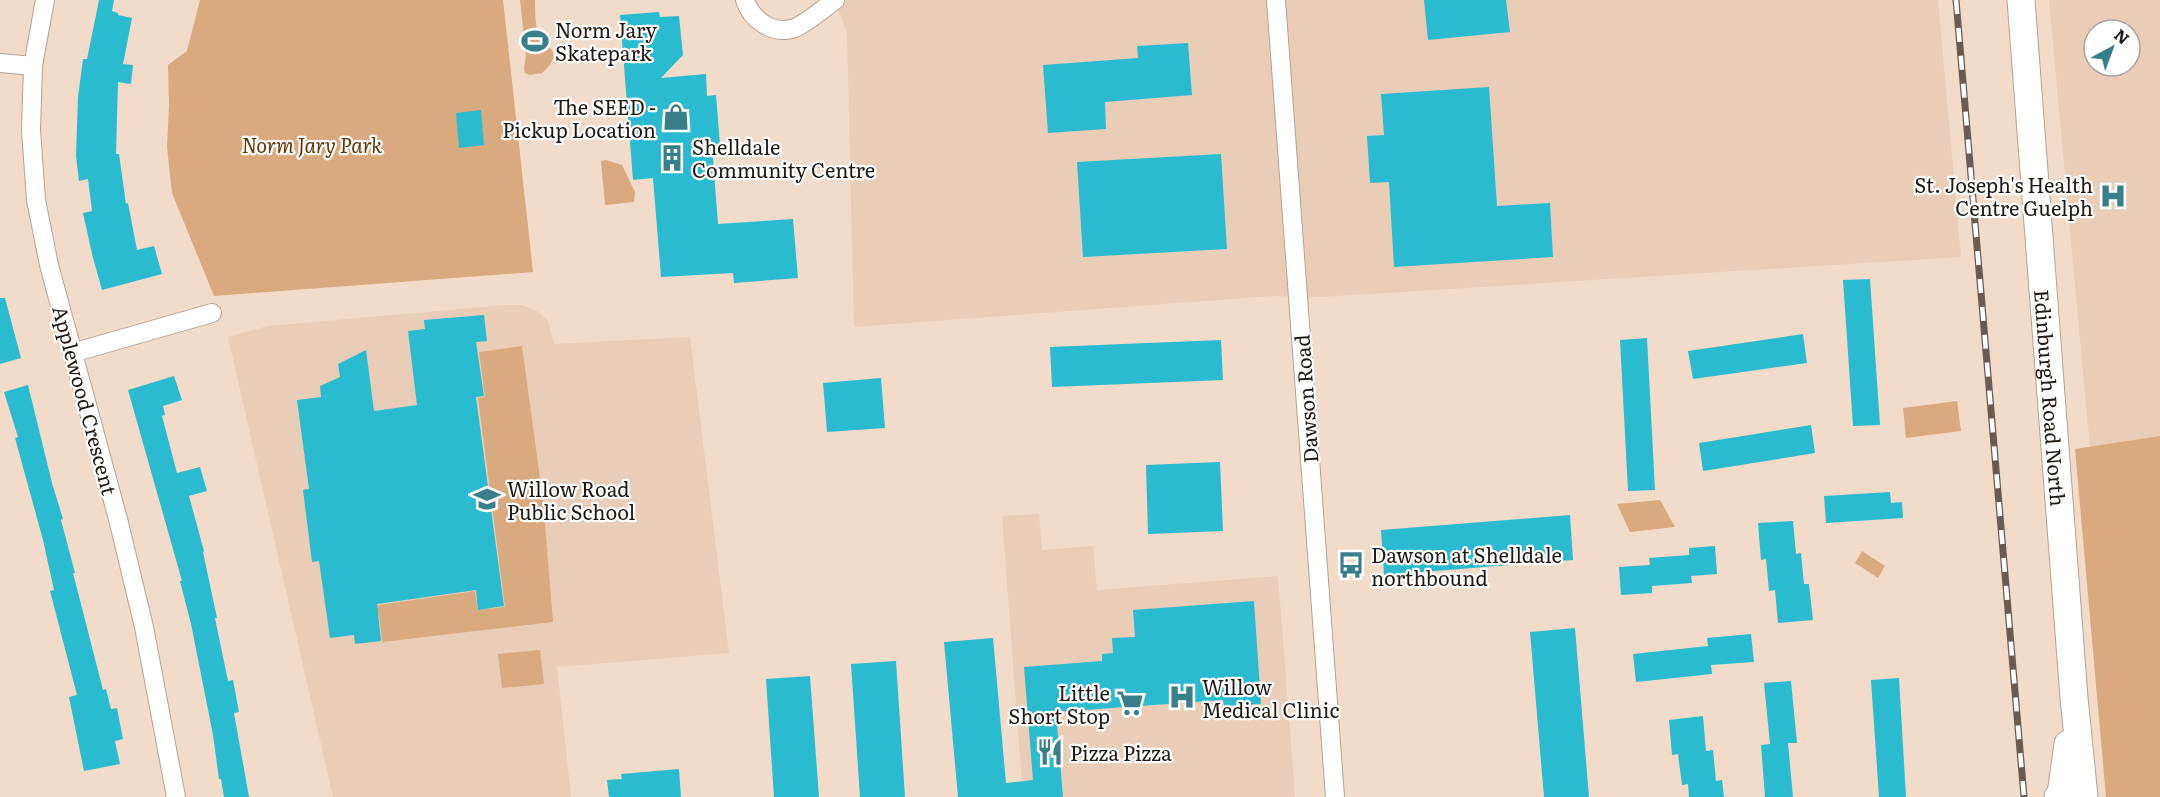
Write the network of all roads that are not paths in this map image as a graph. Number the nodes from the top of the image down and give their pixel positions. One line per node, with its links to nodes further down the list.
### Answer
1 (45, 0): 7 (street, Applewood Crescent)
2 (745, 0): 3 (street)
3 (836, 0)
4 (1276, 0): 12 (street, Dawson Road)
5 (2021, 0): 10 (main road, Edinburgh Road North)
6 (0, 63): 7 (street)
7 (33, 66): 9 (street, Applewood Crescent)
8 (212, 313): 9 (street)
9 (72, 353): 11 (street, Applewood Crescent)
10 (2074, 698): 13 (main road); 14 (main road, Edinburgh Road North)
11 (176, 797)
12 (1335, 797)
13 (2058, 797)
14 (2084, 797)

